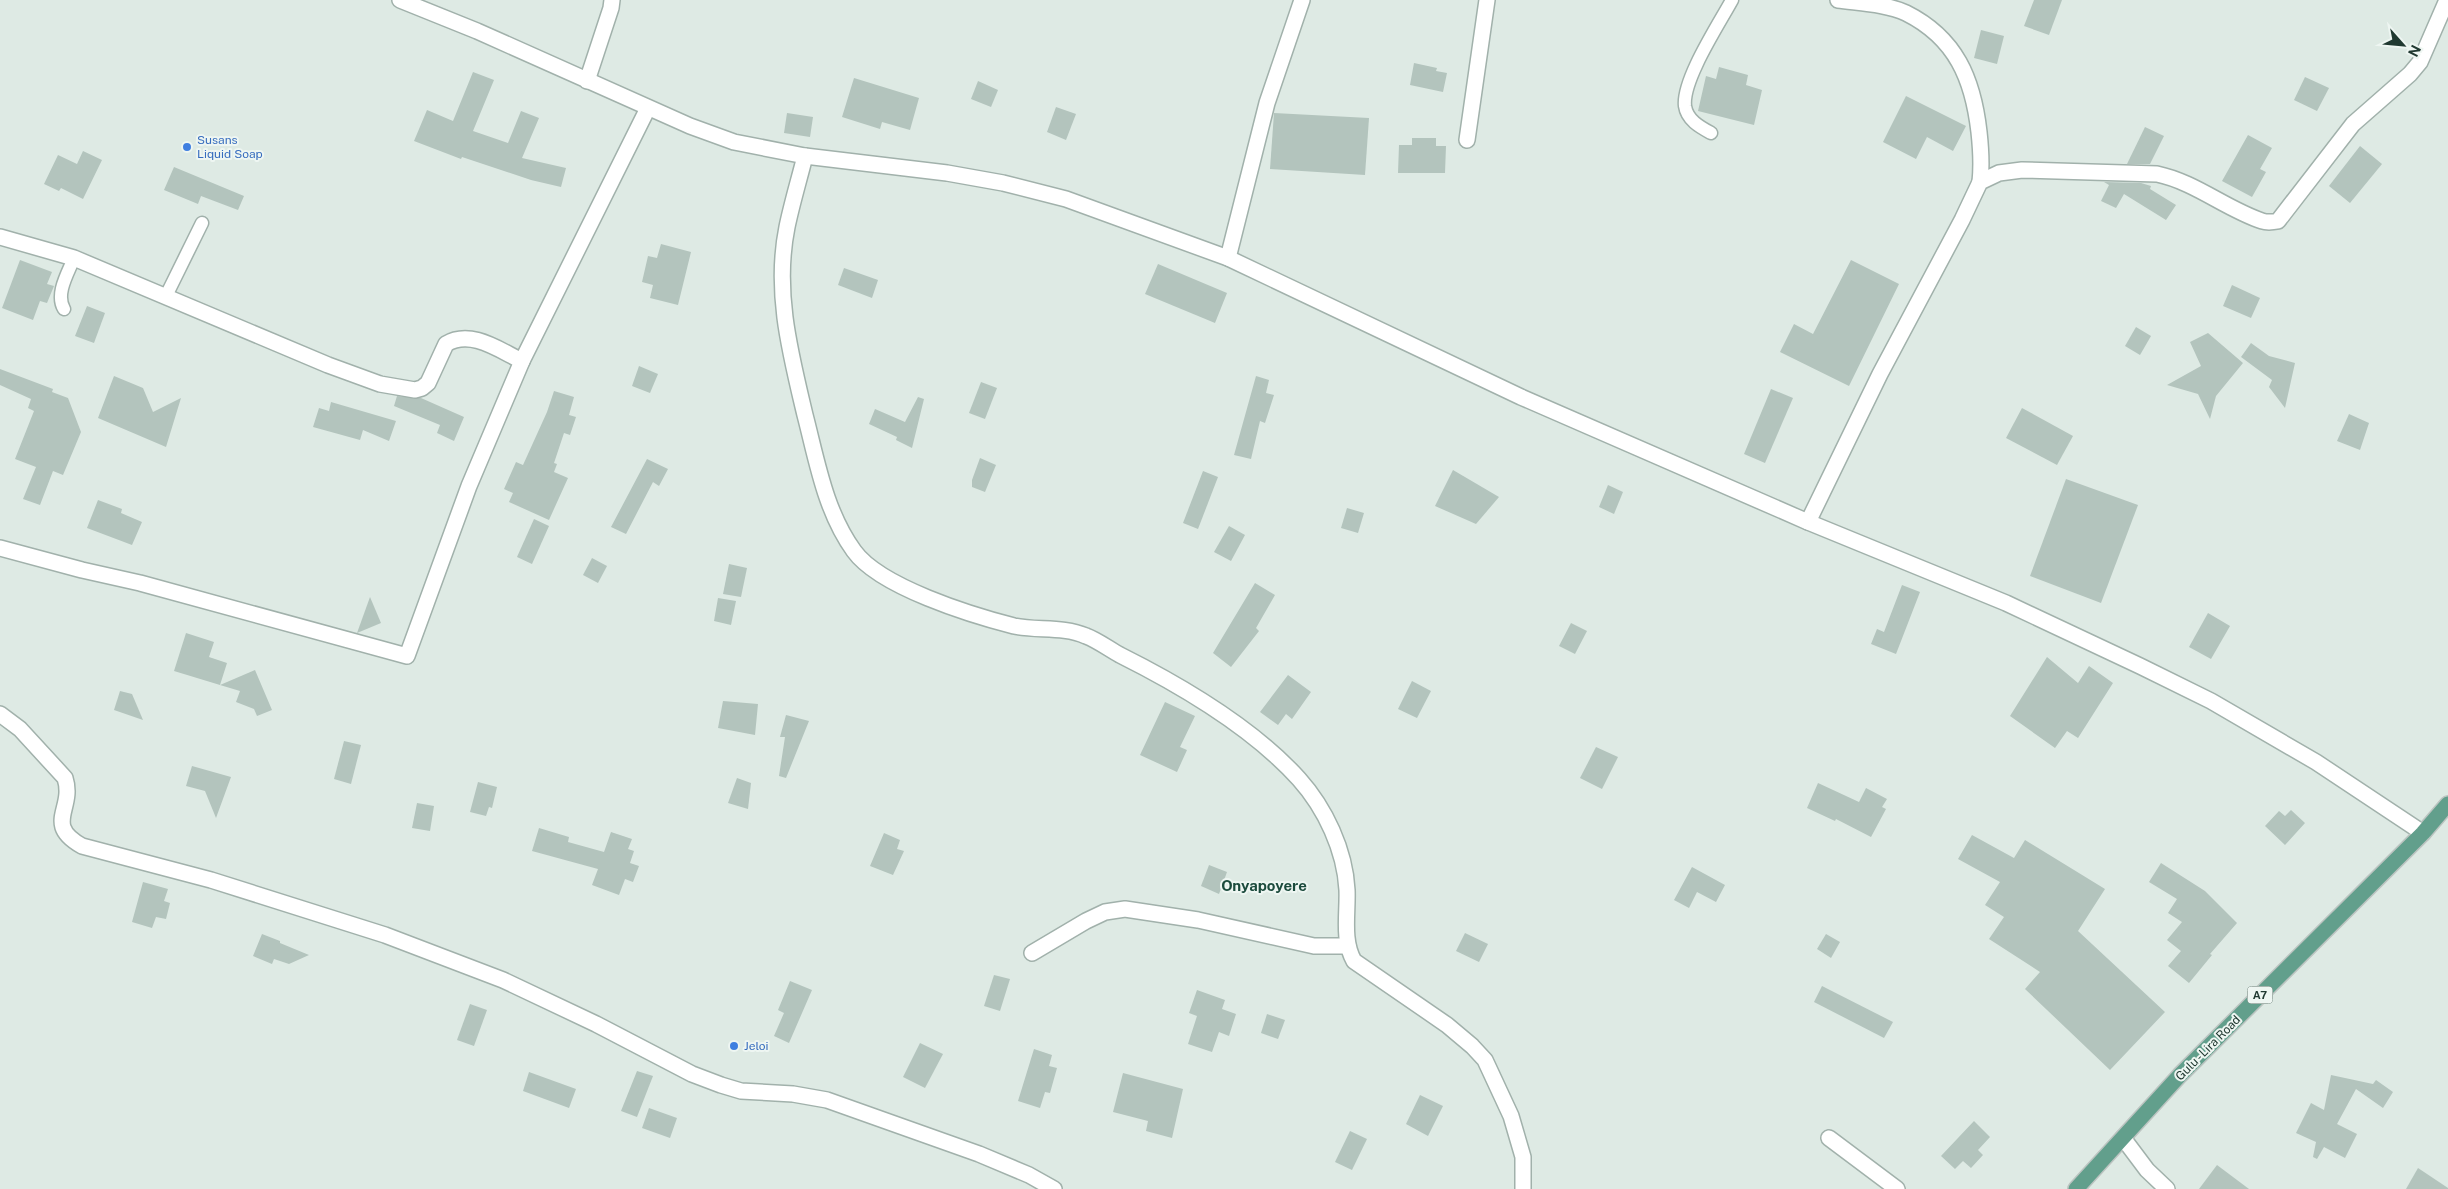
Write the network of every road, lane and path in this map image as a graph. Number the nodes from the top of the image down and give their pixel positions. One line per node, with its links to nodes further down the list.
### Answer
1 (400, 0): 9 (street)
2 (612, 0): 9 (street)
3 (1302, 0): 18 (street)
4 (1487, 0): 12 (street)
5 (1732, 0): 11 (lane)
6 (1838, 0): 8 (street)
7 (2447, 0): 14 (street)
8 (1908, 6): 14 (street)
9 (587, 80): 10 (street)
10 (648, 108): 13 (street); 21 (street)
11 (1711, 133)
12 (1467, 140)
13 (806, 156): 18 (street); 27 (street)
14 (1980, 182): 22 (street)
15 (202, 223): 19 (lane)
16 (0, 236): 17 (street)
17 (74, 258): 19 (street); 20 (lane)
18 (1228, 258): 22 (street)
19 (166, 296): 21 (street)
20 (64, 309)
21 (522, 361): 23 (street)
22 (1808, 522): 26 (street)
23 (0, 548)
24 (0, 714): 31 (street)
25 (2446, 810): 26 (main road, Gulu - Lira Road / A7)
26 (2423, 833): 30 (main road, Gulu - Lira Road / A7)
27 (1348, 946): 28 (street); 32 (street)
28 (1032, 952)
29 (1829, 1138): 33 (street)
30 (2123, 1138): 34 (main road, Gulu - Lira Road / A7); 35 (street)
31 (1054, 1189)
32 (1523, 1189)
33 (1897, 1189)
34 (2076, 1189)
35 (2167, 1189)

